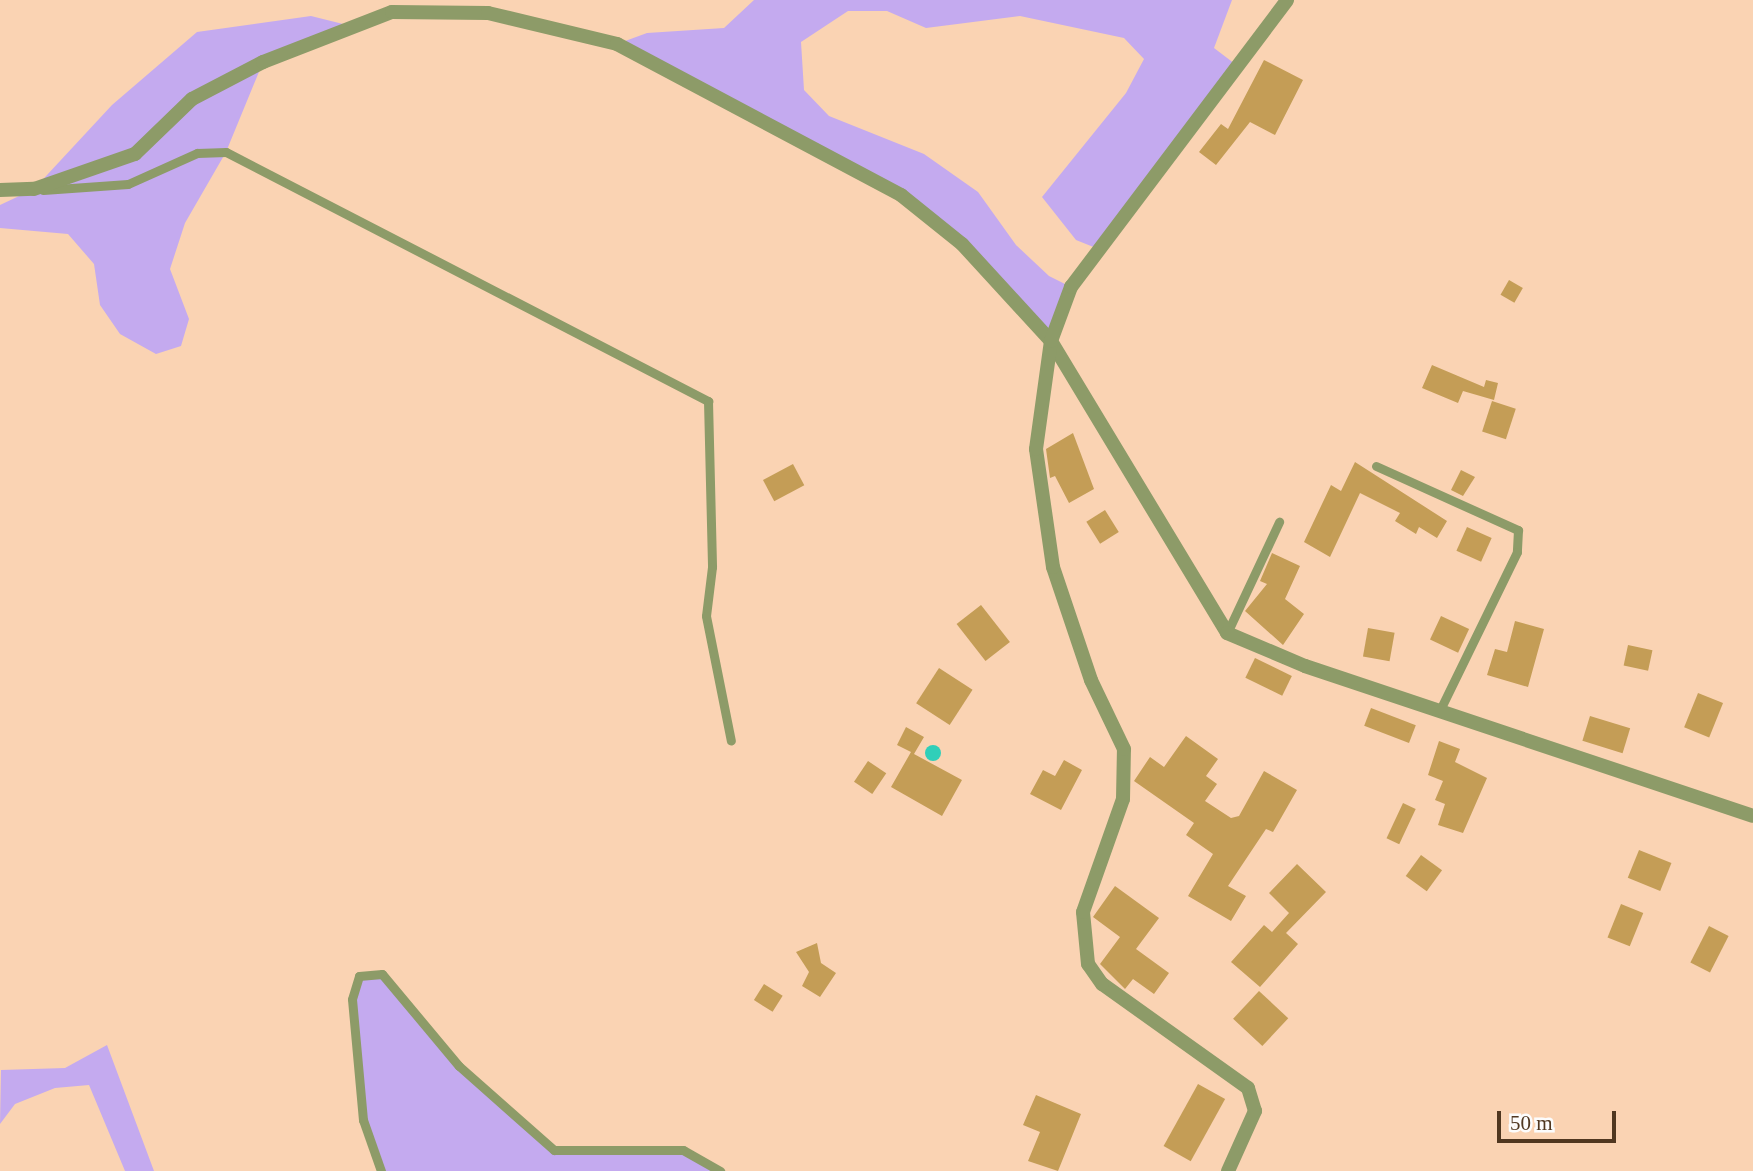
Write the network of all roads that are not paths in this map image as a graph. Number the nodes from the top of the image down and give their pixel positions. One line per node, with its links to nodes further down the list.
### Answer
1 (1287, 0): 5 (street)
2 (390, 6): 3 (street); 5 (street)
3 (34, 189): 4 (street); 10 (lane)
4 (0, 190)
5 (1051, 341): 8 (street); 14 (street)
6 (1376, 466): 9 (lane)
7 (1279, 522): 8 (lane)
8 (1227, 633): 9 (street)
9 (1441, 708): 11 (street)
10 (731, 741)
11 (1753, 816)
12 (382, 1171): 13 (lane)
13 (720, 1171)
14 (1228, 1171)

